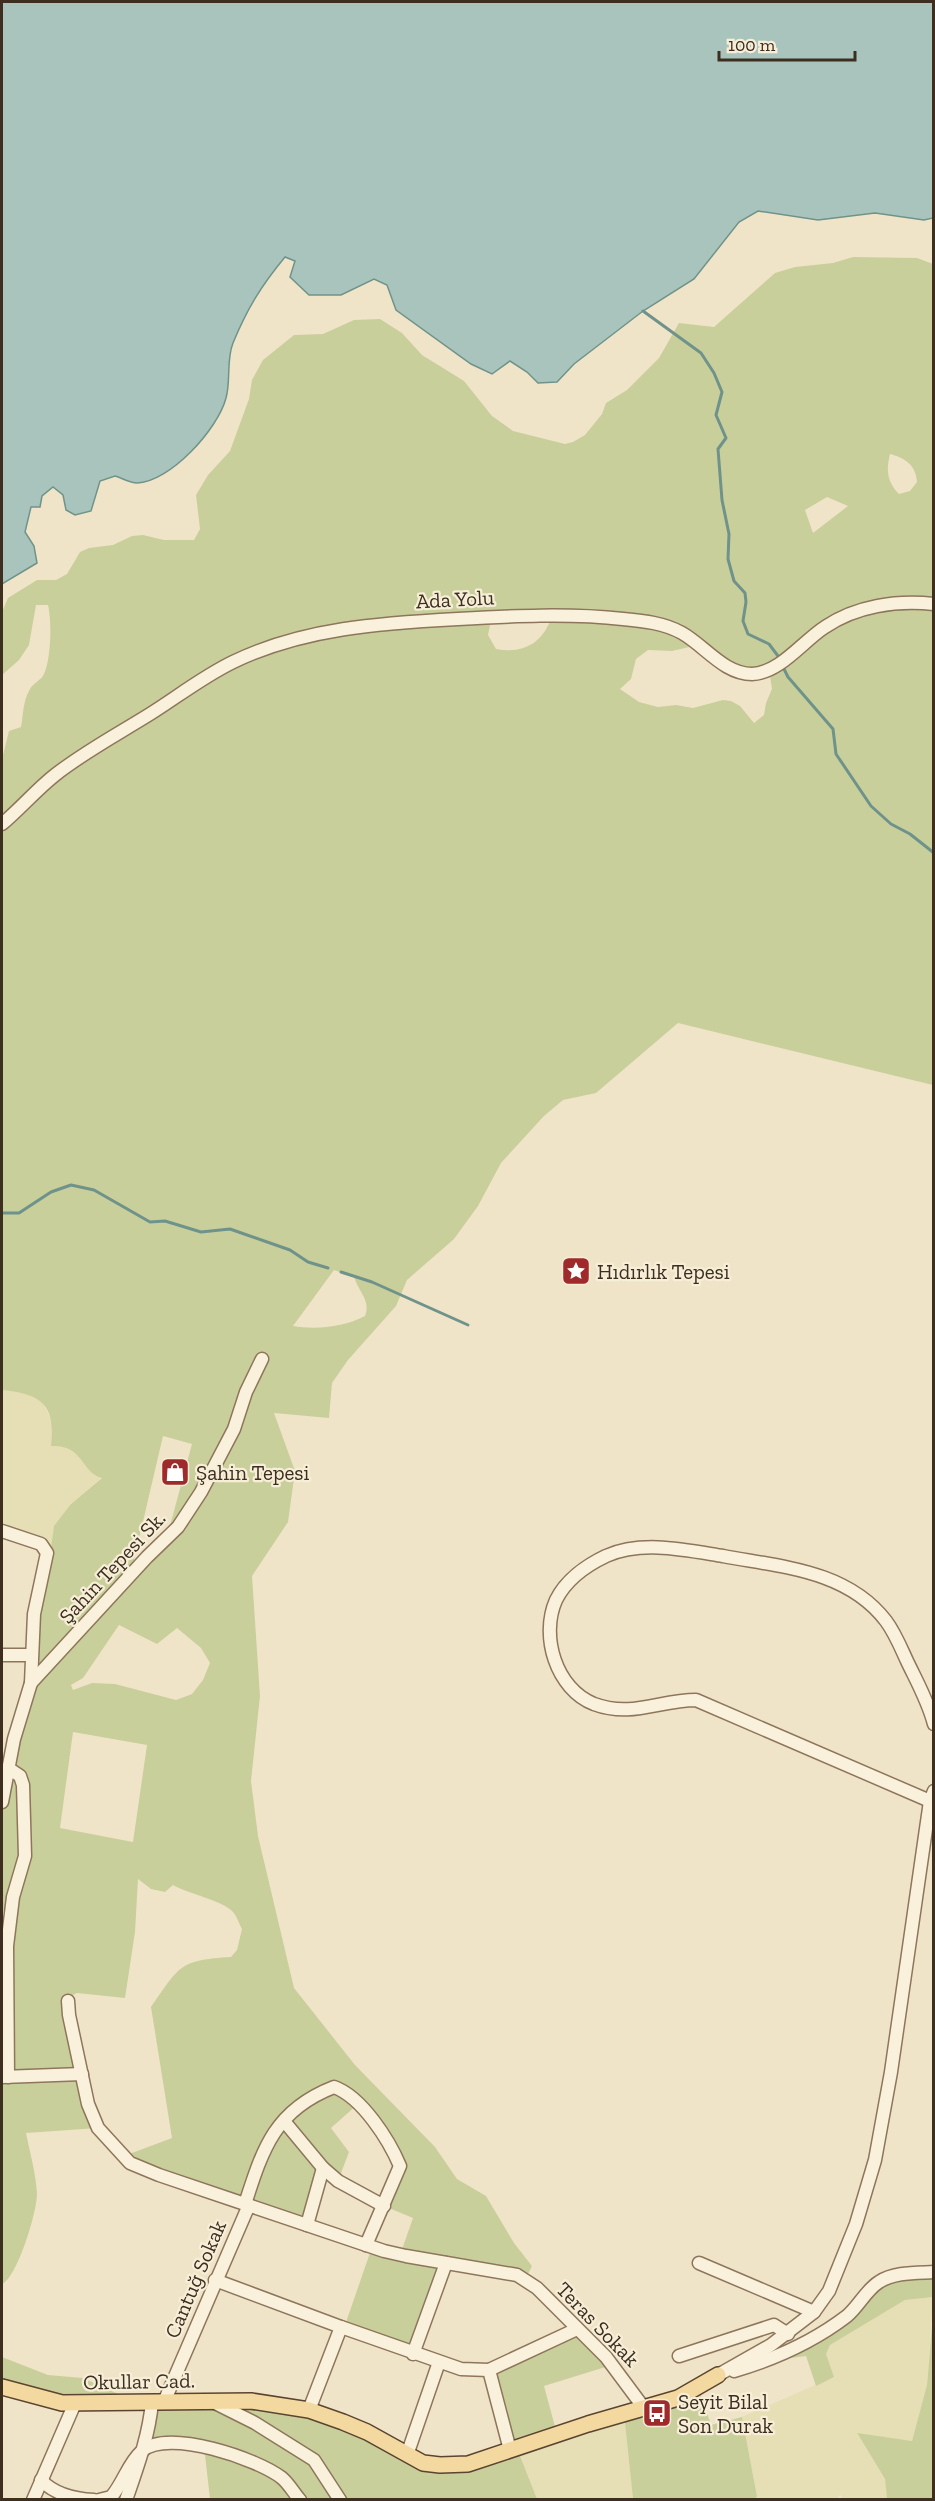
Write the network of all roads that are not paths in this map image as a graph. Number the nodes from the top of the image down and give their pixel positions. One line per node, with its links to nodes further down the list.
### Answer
1 (933, 604): 2 (street, Ada Yolu)
2 (2, 824)
3 (262, 1359): 7 (street, Şahin Tepesi Sk.)
4 (2, 1531): 6 (street)
5 (2, 1655): 6 (street)
6 (31, 1655): 7 (street)
7 (31, 1683): 9 (street, Şahin Tepesi Sk.)
8 (933, 1724): 10 (street)
9 (8, 1768): 11 (street, Şahin Tepesi Sk.); 12 (street)
10 (932, 1796): 26 (street)
11 (2, 1802)
12 (4, 1972): 15 (street)
13 (68, 2001): 14 (street)
14 (82, 2074): 15 (street); 18 (street)
15 (5, 2077)
16 (284, 2121): 17 (street); 18 (street, Cantuğ Sokak); 19 (street, Cantuğ Sokak)
17 (323, 2168): 19 (street); 20 (street)
18 (247, 2204): 20 (street); 25 (street, Cantuğ Sokak)
19 (384, 2206): 21 (street, Cantuğ Sokak)
20 (307, 2225): 21 (street)
21 (366, 2245): 22 (street)
22 (446, 2263): 28 (street, Teras Sokak); 30 (street)
23 (699, 2263): 26 (street)
24 (933, 2272): 34 (street)
25 (215, 2280): 27 (street); 37 (street, Cantuğ Sokak)
26 (814, 2312): 29 (street)
27 (341, 2327): 30 (street); 40 (street)
28 (577, 2329): 33 (street); 39 (street, Teras Sokak)
29 (788, 2334): 31 (street); 34 (street)
30 (414, 2354): 32 (street)
31 (679, 2356)
32 (439, 2362): 33 (street); 43 (street)
33 (489, 2370): 42 (street)
34 (718, 2375): 39 (main road, Okullar Cad.)
35 (2, 2387): 38 (main road, Okullar Cad.)
36 (212, 2401): 37 (main road, Okullar Cad.); 40 (main road, Okullar Cad.); 44 (street)
37 (158, 2402): 38 (main road, Okullar Cad.); 41 (street, Cantuğ Sokak)
38 (75, 2403): 45 (street)
39 (644, 2408): 42 (main road, Okullar Cad.)
40 (309, 2410): 43 (main road, Okullar Cad.)
41 (142, 2450): 48 (street); 49 (street); 50 (street)
42 (510, 2450): 43 (main road, Okullar Cad.)
43 (407, 2455)
44 (326, 2479): 51 (street); 52 (street)
45 (41, 2480): 46 (street); 47 (street)
46 (33, 2499)
47 (94, 2499)
48 (99, 2499)
49 (126, 2499)
50 (300, 2499)
51 (330, 2499)
52 (340, 2499)

